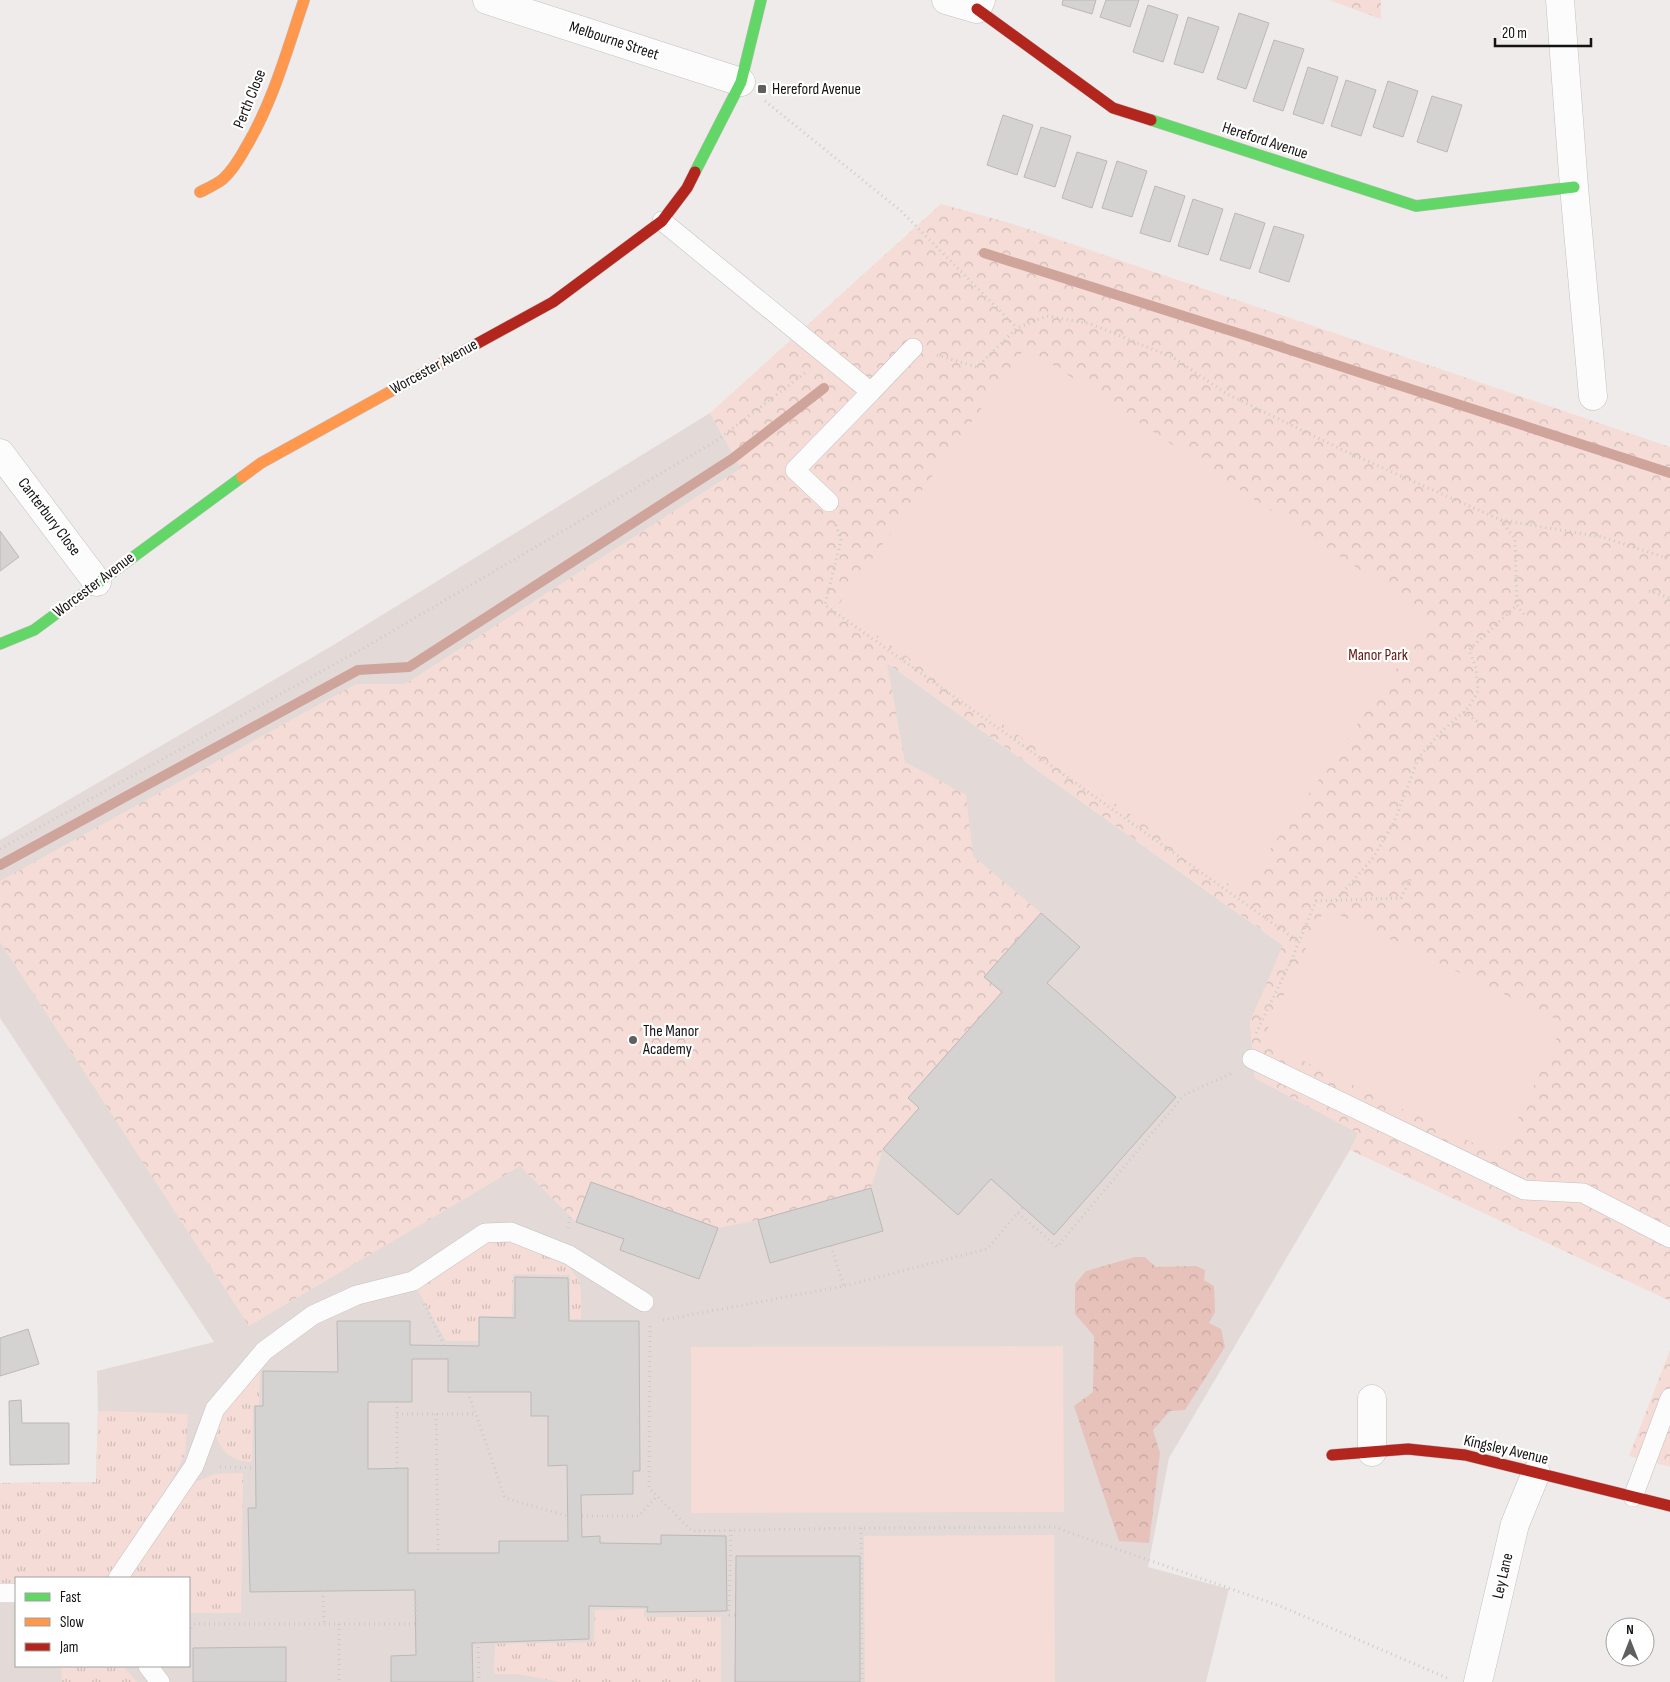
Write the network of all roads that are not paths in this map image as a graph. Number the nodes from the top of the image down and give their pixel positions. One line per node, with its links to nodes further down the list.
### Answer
1 (304, 0): 9 (street, Perth Close)
2 (486, 0): 7 (street, Melbourne Street)
3 (761, 0): 7 (street, Worcester Avenue)
4 (946, 0): 6 (street)
5 (1560, 0): 8 (street)
6 (979, 4): 8 (street, Hereford Avenue)
7 (741, 82): 10 (street, Worcester Avenue)
8 (1574, 186): 13 (street)
9 (200, 192)
10 (662, 221): 12 (lane); 16 (street, Worcester Avenue)
11 (913, 348): 12 (lane)
12 (871, 392): 15 (lane)
13 (1593, 396)
14 (0, 453): 16 (street, Canterbury Close)
15 (829, 502)
16 (97, 582): 17 (street, Worcester Avenue)
17 (0, 644)
18 (1252, 1059): 19 (lane)
19 (1670, 1238)
20 (644, 1302): 28 (lane)
21 (1670, 1398): 26 (lane)
22 (1372, 1399): 23 (street)
23 (1372, 1452): 24 (street, Kingsley Avenue); 25 (street, Kingsley Avenue)
24 (1332, 1455)
25 (1536, 1473): 26 (street, Kingsley Avenue); 33 (street, Ley Lane)
26 (1632, 1497): 27 (street, Kingsley Avenue)
27 (1670, 1506)
28 (119, 1577)
29 (0, 1593): 30 (lane)
30 (15, 1593)
31 (149, 1667): 32 (lane)
32 (160, 1682)
33 (1478, 1682)

